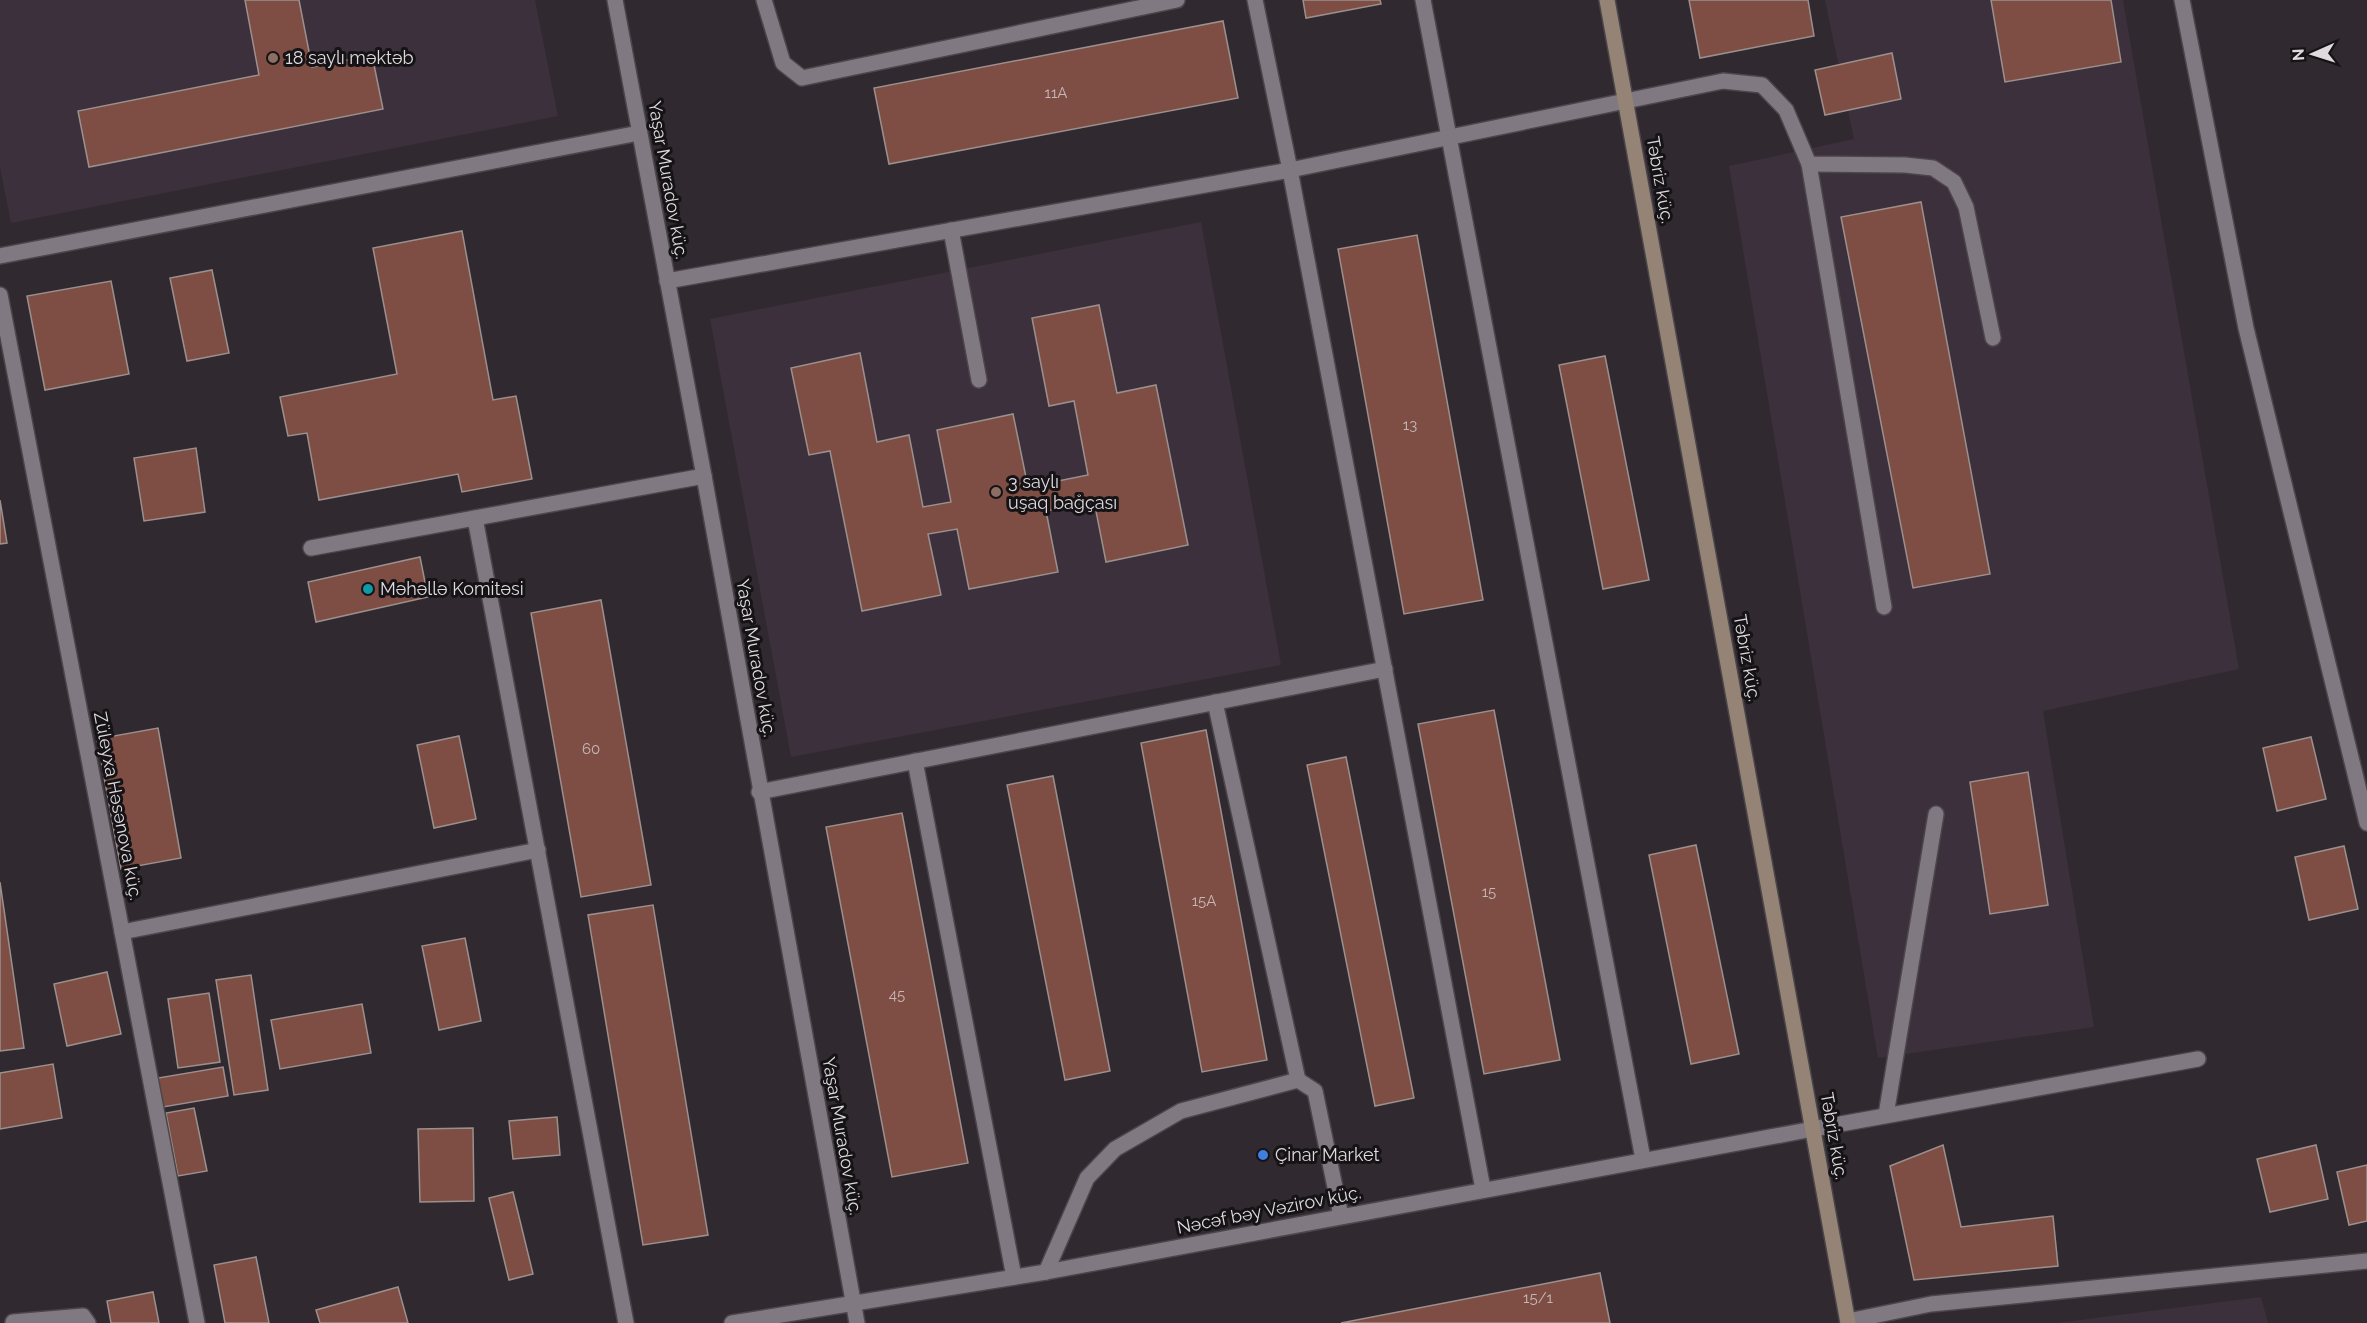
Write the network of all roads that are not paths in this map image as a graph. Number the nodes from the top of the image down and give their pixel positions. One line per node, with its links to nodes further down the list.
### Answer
1 (615, 0): 10 (street, Yaşar Muradov küç.)
2 (764, 0): 8 (street)
3 (1177, 0): 8 (street)
4 (1255, 0): 13 (street)
5 (1423, 0): 11 (street)
6 (1607, 0): 9 (main road, Təbriz küç.)
7 (2182, 0): 29 (street)
8 (1149, 3)
9 (1626, 102): 11 (street); 12 (street); 35 (main road, Təbriz küç.)
10 (639, 133): 15 (street); 16 (street, Yaşar Muradov küç.)
11 (1449, 138): 13 (street); 36 (street)
12 (1809, 164): 18 (street); 23 (street)
13 (1290, 170): 14 (street); 24 (street)
14 (951, 230): 16 (street); 19 (street)
15 (0, 256)
16 (667, 281): 20 (street, Yaşar Muradov küç.)
17 (0, 296): 31 (street, Züleyxa Həsənova küç.)
18 (1993, 338)
19 (979, 380)
20 (704, 476): 21 (street); 27 (street, Yaşar Muradov küç.)
21 (475, 518): 22 (street); 30 (street)
22 (311, 548)
23 (1884, 607)
24 (1385, 669): 25 (street); 37 (street)
25 (1215, 702): 26 (street); 33 (street)
26 (915, 762): 27 (street); 41 (street)
27 (759, 792): 42 (street, Yaşar Muradov küç.)
28 (1936, 814): 34 (street)
29 (2367, 823)
30 (538, 850): 31 (street); 47 (street)
31 (122, 932): 46 (street, Züleyxa Həsənova küç.)
32 (2198, 1059): 34 (street, Nəcəf bəy Vəzirov küç.)
33 (1298, 1080): 38 (street); 40 (street)
34 (1886, 1115): 35 (street, Nəcəf bəy Vəzirov küç.)
35 (1813, 1129): 36 (street, Nəcəf bəy Vəzirov küç.); 44 (main road, Təbriz küç.)
36 (1643, 1159): 37 (street, Nəcəf bəy Vəzirov küç.)
37 (1483, 1189): 38 (street, Nəcəf bəy Vəzirov küç.)
38 (1341, 1216): 40 (street, Nəcəf bəy Vəzirov küç.)
39 (2367, 1261): 44 (street)
40 (1046, 1272): 41 (street, Nəcəf bəy Vəzirov küç.)
41 (1014, 1277): 42 (street, Nəcəf bəy Vəzirov küç.)
42 (853, 1304): 48 (street, Nəcəf bəy Vəzirov küç.); 49 (street, Yaşar Muradov küç.)
43 (13, 1322): 45 (street)
44 (1844, 1322)
45 (88, 1323)
46 (197, 1323)
47 (626, 1323)
48 (732, 1323)
49 (856, 1323)

